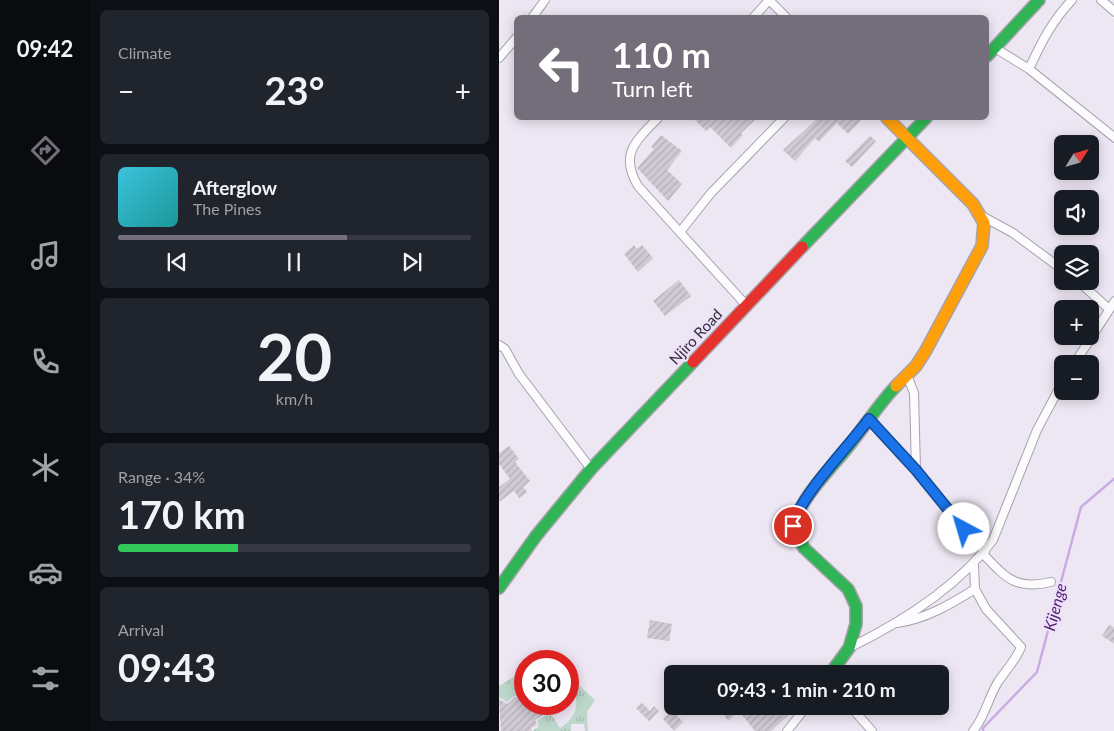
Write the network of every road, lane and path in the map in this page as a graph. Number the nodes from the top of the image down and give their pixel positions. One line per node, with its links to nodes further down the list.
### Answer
1 (545, 0): 7 (street)
2 (769, 0): 8 (street); 9 (street)
3 (1039, 0): 11 (street)
4 (1072, 0): 14 (street)
5 (1101, 0): 6 (street)
6 (1114, 12)
7 (534, 15)
8 (756, 15)
9 (784, 15)
10 (514, 40): 13 (street)
11 (995, 48): 12 (street); 14 (street)
12 (989, 54)
13 (499, 58)
14 (1029, 69): 20 (street)
15 (657, 120): 22 (street)
16 (782, 120): 22 (street)
17 (889, 120): 19 (street)
18 (924, 120): 19 (street, Njiro Road)
19 (905, 138): 21 (street); 26 (street, Njiro Road)
20 (1114, 138)
21 (982, 216): 23 (street); 30 (street)
22 (680, 232): 26 (street)
23 (1054, 263)
24 (1087, 290): 27 (street)
25 (1114, 301): 27 (street)
26 (747, 305): 33 (street, Njiro Road)
27 (1109, 309): 29 (street)
28 (499, 345): 33 (street)
29 (1080, 355)
30 (907, 375): 32 (street); 34 (street)
31 (1054, 398): 35 (street)
32 (869, 419): 34 (street); 41 (street)
33 (591, 469): 38 (street, Njiro Road)
34 (916, 470): 35 (street)
35 (984, 552): 36 (street); 37 (street)
36 (974, 565): 39 (street); 40 (street)
37 (1051, 582)
38 (499, 588)
39 (975, 589): 40 (street); 47 (street)
40 (895, 624): 41 (street)
41 (849, 648): 42 (street)
42 (837, 665)
43 (800, 715): 45 (street)
44 (858, 715): 46 (street)
45 (787, 731)
46 (871, 731)
47 (973, 731)

